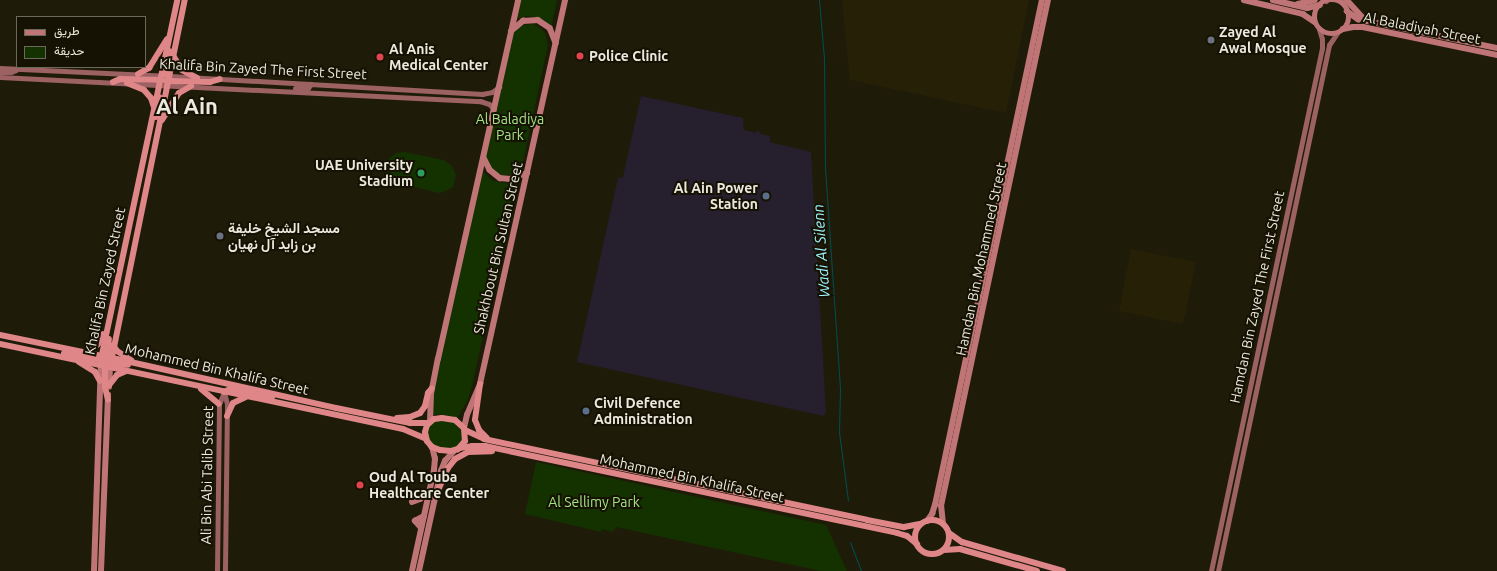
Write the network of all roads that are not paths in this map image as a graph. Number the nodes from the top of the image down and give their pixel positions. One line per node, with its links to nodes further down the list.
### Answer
1 (177, 0): 15 (highway, Khalifa Bin Zayed Street)
2 (185, 0): 24 (highway, Khalifa Bin Zayed Street)
3 (518, 0): 18 (main road)
4 (565, 0): 21 (main road, Shakhbout Bin Sultan Street)
5 (1042, 0): 88 (main road, Hamdan Bin Mohammed Street)
6 (1048, 0): 90 (main road, Hamdan Bin Mohammed Street)
7 (1244, 0): 14 (main road)
8 (1273, 0): 11 (main road)
9 (1315, 0): 11 (main road)
10 (1324, 2): 11 (main road); 12 (main road); 14 (main road)
11 (1291, 4)
12 (1345, 4): 13 (main road); 13 (main road, Al Baladiyah Street); 17 (main road)
13 (1367, 21): 22 (main road, Al Baladiyah Street)
14 (1316, 22): 16 (main road)
15 (171, 26): 19 (highway, Khalifa Bin Zayed Street); 32 (highway)
16 (1319, 28): 20 (main road); 102 (main road, Hamdan Bin Zayed The First Street)
17 (1343, 29): 20 (main road); 23 (main road, Al Baladiyah Street)
18 (511, 31): 21 (main road); 37 (main road)
19 (170, 33): 28 (highway); 32 (highway, Khalifa Bin Zayed Street)
20 (1337, 33): 103 (main road, Hamdan Bin Zayed The First Street)
21 (556, 43): 49 (main road, Shakhbout Bin Sultan Street)
22 (1497, 48)
23 (1497, 55)
24 (174, 56): 30 (highway); 32 (highway, Khalifa Bin Zayed Street)
25 (0, 68): 26 (main road, Khalifa Bin Zayed The First Street)
26 (17, 69): 27 (main road); 28 (main road, Khalifa Bin Zayed The First Street)
27 (0, 72)
28 (138, 74): 32 (main road, Khalifa Bin Zayed The First Street)
29 (0, 77): 33 (main road, Khalifa Bin Zayed The First Street)
30 (197, 78): 31 (main road, Khalifa Bin Zayed The First Street); 32 (main road, Khalifa Bin Zayed The First Street)
31 (220, 79): 32 (highway); 35 (main road, Khalifa Bin Zayed The First Street)
32 (164, 80): 33 (highway); 34 (main road, Khalifa Bin Zayed The First Street); 36 (main road, Khalifa Bin Zayed The First Street); 44 (highway, Khalifa Bin Zayed Street); 46 (highway, Khalifa Bin Zayed Street); 47 (highway)
33 (113, 82): 34 (main road, Khalifa Bin Zayed The First Street)
34 (127, 83): 44 (highway)
35 (313, 84): 38 (main road, Khalifa Bin Zayed The First Street); 39 (main road); 40 (main road)
36 (191, 86): 39 (main road, Khalifa Bin Zayed The First Street); 46 (highway)
37 (499, 87): 42 (main road, Khalifa Bin Zayed The First Street); 45 (main road)
38 (390, 88): 41 (main road); 42 (main road, Khalifa Bin Zayed The First Street)
39 (275, 91): 40 (main road, Khalifa Bin Zayed The First Street)
40 (325, 93): 41 (main road, Khalifa Bin Zayed The First Street)
41 (333, 93): 43 (main road, Khalifa Bin Zayed The First Street)
42 (463, 93): 43 (main road)
43 (440, 99): 45 (main road, Khalifa Bin Zayed The First Street)
44 (154, 109): 52 (highway, Khalifa Bin Zayed Street)
45 (494, 109): 48 (main road)
46 (159, 125): 47 (highway, Khalifa Bin Zayed Street)
47 (156, 136): 50 (highway, Khalifa Bin Zayed Street)
48 (484, 156): 49 (main road); 70 (main road)
49 (527, 173): 67 (main road, Shakhbout Bin Sultan Street)
50 (133, 250): 51 (highway); 56 (highway, Khalifa Bin Zayed Street)
51 (137, 257)
52 (111, 309): 53 (highway, Khalifa Bin Zayed Street); 60 (highway)
53 (108, 324): 57 (highway); 60 (highway, Khalifa Bin Zayed Street)
54 (0, 335): 57 (highway, Mohammed Bin Khalifa Street)
55 (0, 344): 58 (highway, Mohammed Bin Khalifa Street)
56 (113, 344): 60 (highway, Khalifa Bin Zayed Street); 61 (highway)
57 (88, 353): 60 (highway, Mohammed Bin Khalifa Street)
58 (48, 354): 59 (highway, Mohammed Bin Khalifa Street); 60 (highway)
59 (75, 360): 60 (highway, Mohammed Bin Khalifa Street); 65 (highway)
60 (106, 361): 61 (highway, Mohammed Bin Khalifa Street); 62 (highway); 63 (highway, Mohammed Bin Khalifa Street); 65 (main road, Khalifa Bin Zayed Street); 68 (main road, Khalifa Bin Zayed Street); 74 (highway)
61 (136, 363): 62 (highway, Mohammed Bin Khalifa Street)
62 (161, 369): 66 (highway, Mohammed Bin Khalifa Street)
63 (128, 370): 64 (highway, Mohammed Bin Khalifa Street); 68 (highway)
64 (172, 380): 66 (highway); 69 (highway, Mohammed Bin Khalifa Street)
65 (100, 381): 94 (main road, Khalifa Bin Zayed Street)
66 (215, 381): 71 (highway); 72 (highway, Mohammed Bin Khalifa Street)
67 (480, 384): 79 (main road, Shakhbout Bin Sultan Street); 81 (highway)
68 (109, 385): 74 (main road, Khalifa Bin Zayed Street)
69 (196, 386): 71 (highway, Mohammed Bin Khalifa Street); 75 (highway)
70 (432, 388): 77 (highway); 78 (main road)
71 (224, 392): 72 (highway); 73 (highway, Mohammed Bin Khalifa Street); 75 (main road, Ali Bin Abi Talib Street); 76 (main road, Ali Bin Abi Talib Street)
72 (279, 395): 77 (highway, Mohammed Bin Khalifa Street)
73 (246, 397): 76 (highway); 80 (highway, Mohammed Bin Khalifa Street)
74 (108, 400): 95 (main road, Khalifa Bin Zayed Street)
75 (219, 404): 96 (main road, Ali Bin Abi Talib Street)
76 (227, 416): 97 (main road, Ali Bin Abi Talib Street)
77 (392, 419): 78 (highway, Mohammed Bin Khalifa Street)
78 (429, 422): 79 (highway); 80 (highway)
79 (464, 429): 81 (highway, Mohammed Bin Khalifa Street); 83 (highway)
80 (426, 439): 82 (highway)
81 (494, 441): 89 (highway, Mohammed Bin Khalifa Street)
82 (432, 446): 83 (highway); 85 (main road)
83 (457, 449): 84 (highway, Mohammed Bin Khalifa Street); 86 (main road)
84 (502, 450): 86 (highway); 92 (highway, Mohammed Bin Khalifa Street)
85 (429, 492): 87 (main road); 98 (main road)
86 (435, 497): 99 (main road)
87 (412, 502)
88 (927, 521): 89 (highway); 90 (highway)
89 (920, 524): 92 (highway)
90 (944, 524): 91 (highway)
91 (949, 533): 93 (highway); 101 (highway)
92 (917, 544): 93 (highway)
93 (944, 550): 100 (highway)
94 (94, 571)
95 (101, 571)
96 (217, 571)
97 (225, 571)
98 (412, 571)
99 (419, 571)
100 (1036, 571)
101 (1063, 571)
102 (1211, 571)
103 (1218, 571)

